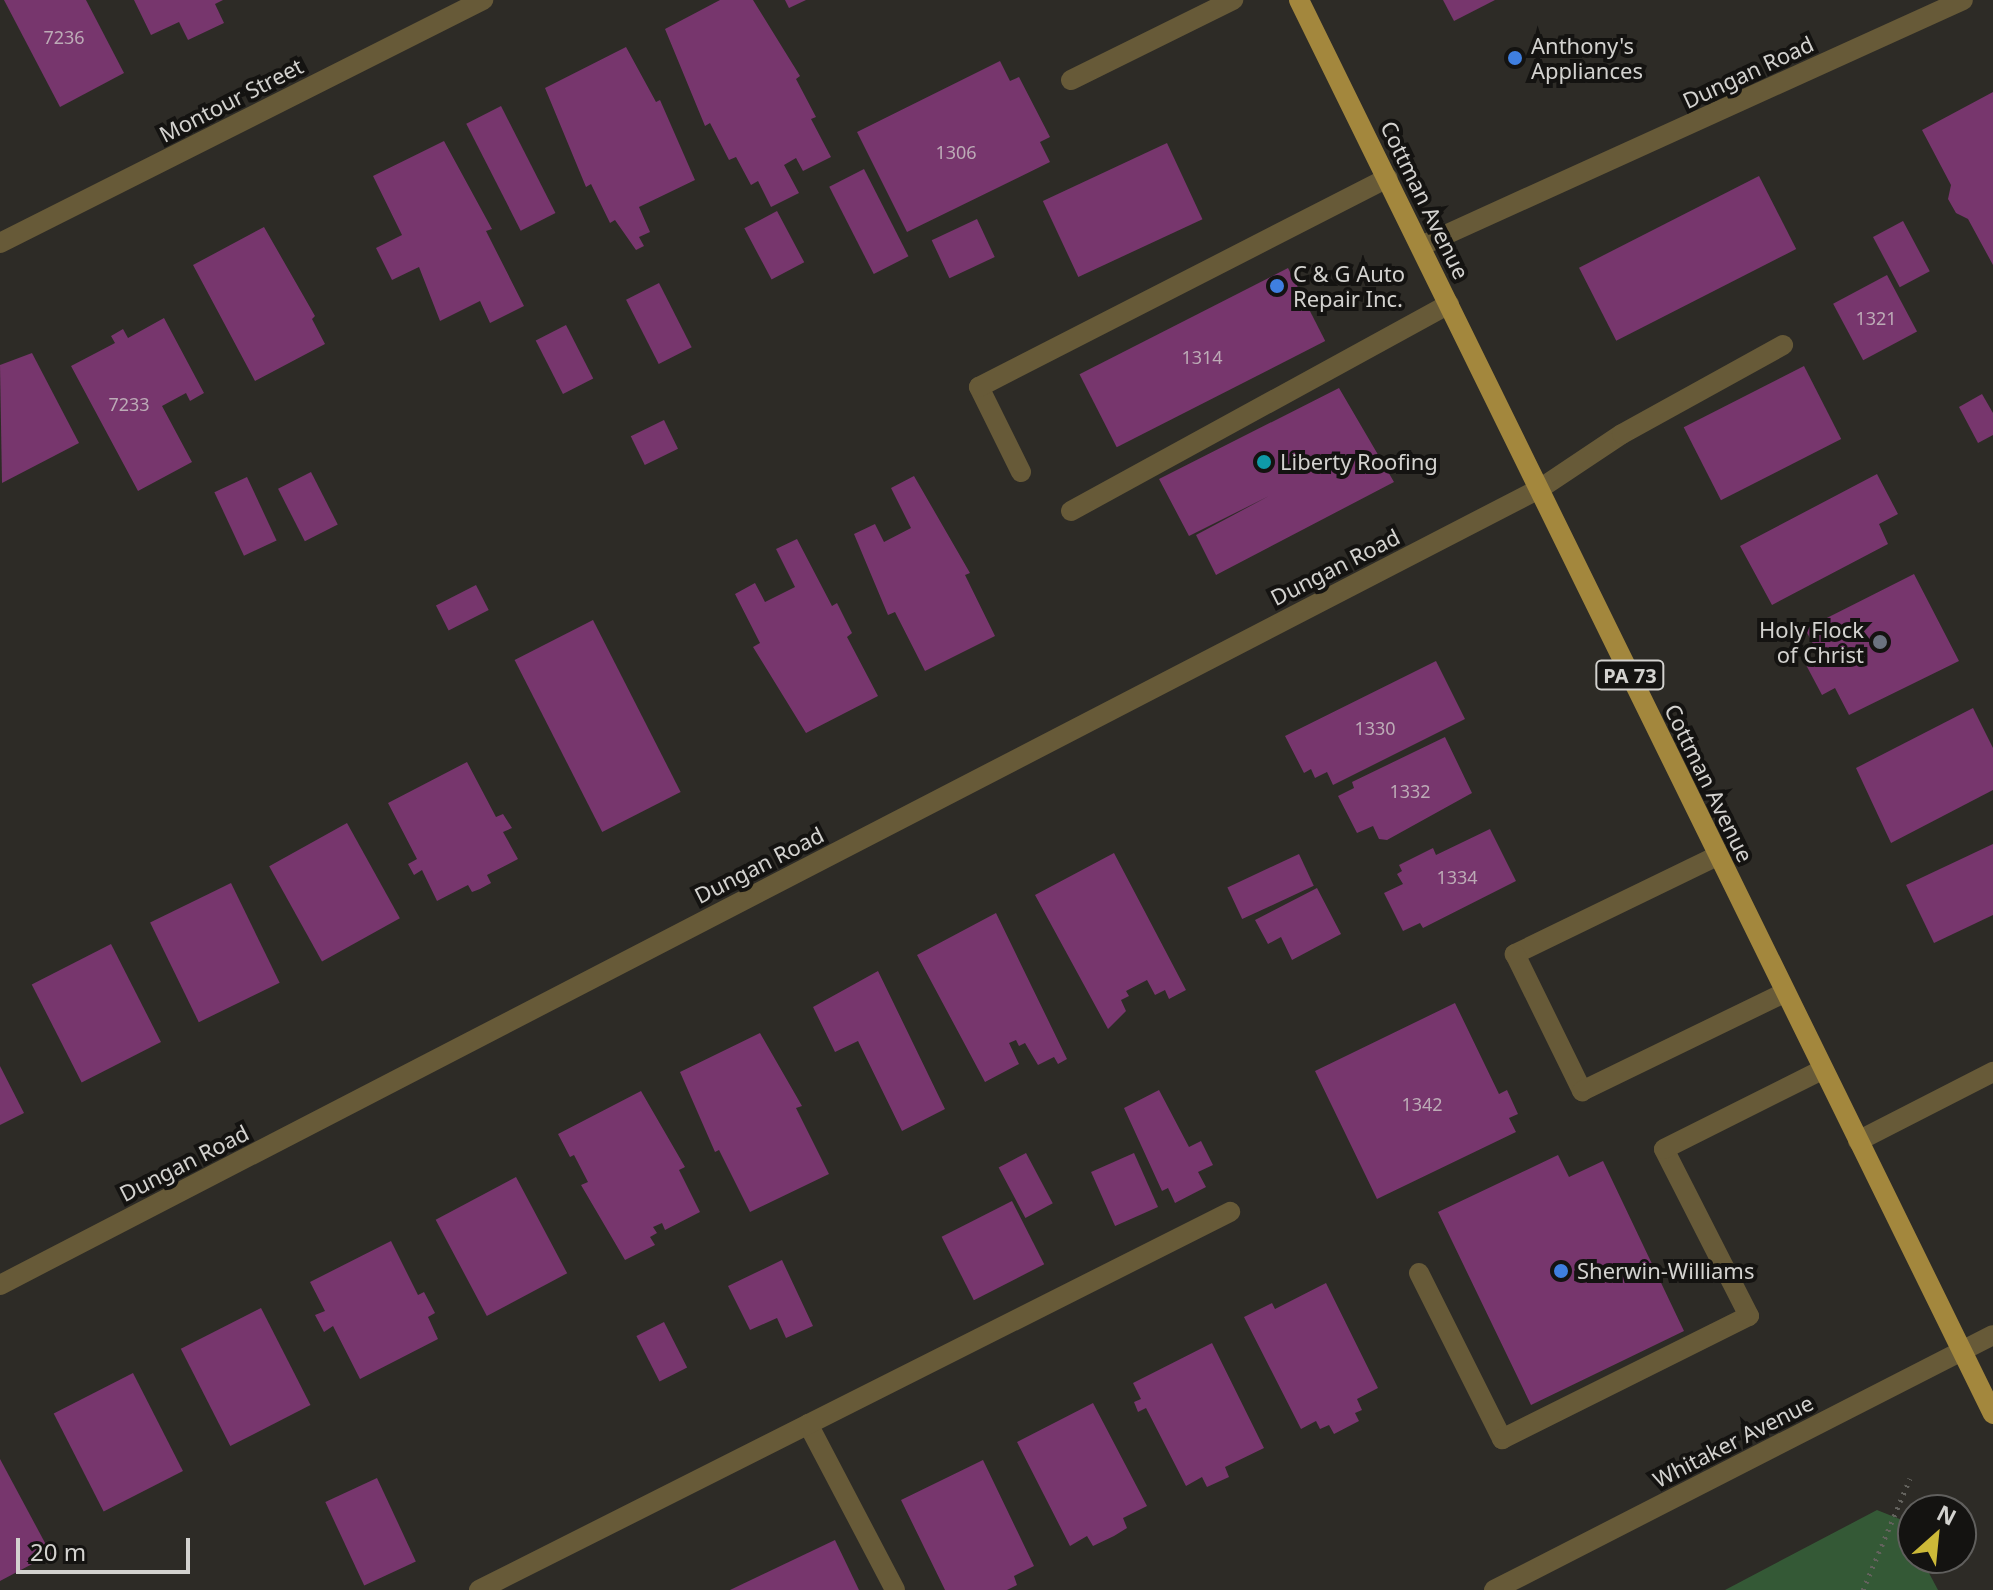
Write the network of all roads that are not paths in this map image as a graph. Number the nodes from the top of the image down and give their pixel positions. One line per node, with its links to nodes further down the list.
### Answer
1 (483, 0): 7 (street, Montour Street)
2 (1233, 0): 5 (street)
3 (1299, 0): 6 (main road, Cottman Avenue / PA 73)
4 (1963, 0): 8 (street, Dungan Road)
5 (1071, 80)
6 (1388, 178): 8 (main road, Cottman Avenue / PA 73); 11 (street)
7 (0, 243)
8 (1421, 246): 9 (main road, Cottman Avenue / PA 73)
9 (1449, 304): 12 (main road, Cottman Avenue / PA 73); 13 (street)
10 (1783, 345): 12 (street, Dungan Road)
11 (1021, 472)
12 (1541, 488): 14 (main road, Cottman Avenue / PA 73); 21 (street, Dungan Road)
13 (1071, 511)
14 (1717, 856): 15 (main road, Cottman Avenue / PA 73); 15 (street)
15 (1784, 993): 16 (main road, Cottman Avenue / PA 73)
16 (1822, 1070): 18 (main road, Cottman Avenue / PA 73); 20 (street)
17 (1993, 1072): 18 (street)
18 (1858, 1141): 23 (main road, Cottman Avenue / PA 73)
19 (1230, 1212): 25 (street)
20 (1419, 1273)
21 (0, 1285)
22 (1993, 1335): 23 (street, Whitaker Avenue)
23 (1962, 1351): 24 (main road, Cottman Avenue / PA 73); 28 (street, Whitaker Avenue)
24 (1993, 1414)
25 (808, 1424): 26 (street); 27 (street)
26 (479, 1590)
27 (895, 1590)
28 (1494, 1590)

